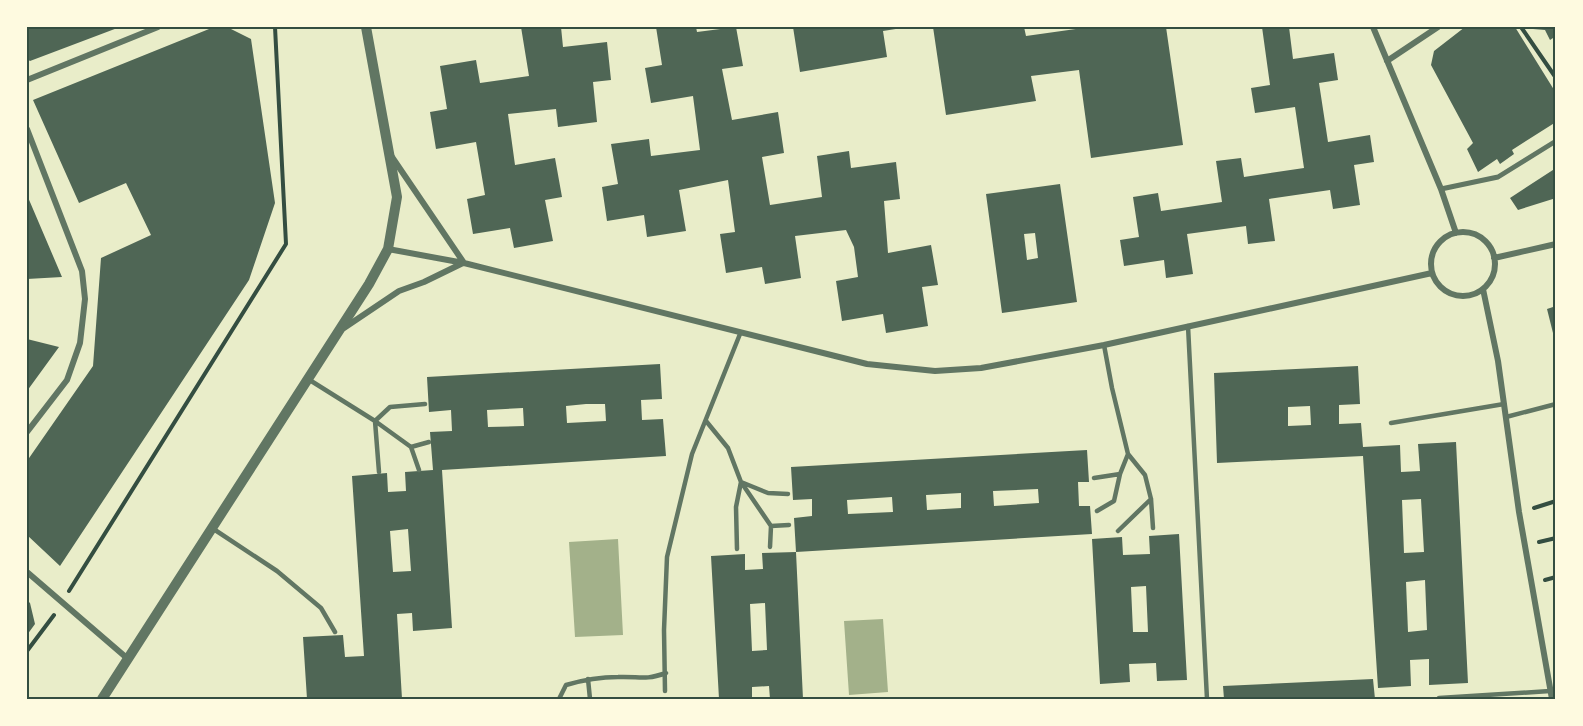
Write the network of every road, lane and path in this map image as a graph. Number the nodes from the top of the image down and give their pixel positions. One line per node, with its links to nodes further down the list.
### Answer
1 (158, 27): 9 (street)
2 (275, 27): 55 (path)
3 (366, 27): 12 (street)
4 (1373, 27): 7 (street)
5 (1438, 27): 7 (street)
6 (1521, 27): 8 (path)
7 (1387, 61): 13 (street)
8 (1556, 78)
9 (27, 80)
10 (27, 129): 33 (street)
11 (1556, 141): 13 (street)
12 (387, 150): 16 (street); 18 (street)
13 (1441, 189): 14 (street)
14 (1456, 233): 17 (street); 19 (street)
15 (1556, 244): 17 (street)
16 (388, 249): 18 (street); 22 (street)
17 (1494, 258): 20 (street)
18 (464, 263): 22 (street); 23 (street)
19 (1432, 273): 20 (street); 21 (street)
20 (1484, 289): 27 (street)
21 (1188, 326): 24 (street); 67 (lane)
22 (339, 332): 25 (street)
23 (740, 334): 24 (street); 31 (lane)
24 (1104, 345): 36 (lane)
25 (308, 379): 30 (lane); 49 (street)
26 (424, 404): 30 (lane)
27 (1504, 404): 29 (street); 32 (lane)
28 (1556, 404): 29 (lane)
29 (1506, 417): 46 (street)
30 (375, 421): 35 (lane); 38 (lane)
31 (706, 421): 41 (lane); 59 (lane)
32 (1391, 423)
33 (27, 432)
34 (429, 442): 35 (lane)
35 (411, 447): 37 (lane)
36 (1128, 454): 39 (lane); 43 (lane)
37 (419, 470)
38 (379, 472)
39 (1120, 474): 40 (lane); 45 (lane)
40 (1094, 478)
41 (741, 482): 42 (lane); 48 (lane); 53 (lane)
42 (788, 494)
43 (1151, 499): 50 (lane); 51 (lane)
44 (1556, 501): 46 (path)
45 (1097, 511)
46 (1519, 512): 62 (street)
47 (789, 525): 48 (lane)
48 (771, 526): 52 (lane)
49 (212, 528): 56 (lane); 58 (street)
50 (1153, 528)
51 (1119, 531)
52 (770, 547)
53 (737, 549)
54 (27, 572): 55 (street)
55 (62, 603): 57 (path); 58 (street)
56 (334, 632)
57 (27, 651)
58 (128, 659): 64 (street)
59 (666, 673): 60 (lane); 61 (lane)
60 (588, 679): 65 (lane); 66 (lane)
61 (665, 691)
62 (1550, 691): 63 (lane); 68 (street)
63 (1438, 698)
64 (102, 699)
65 (559, 699)
66 (590, 699)
67 (1207, 699)
68 (1552, 699)

